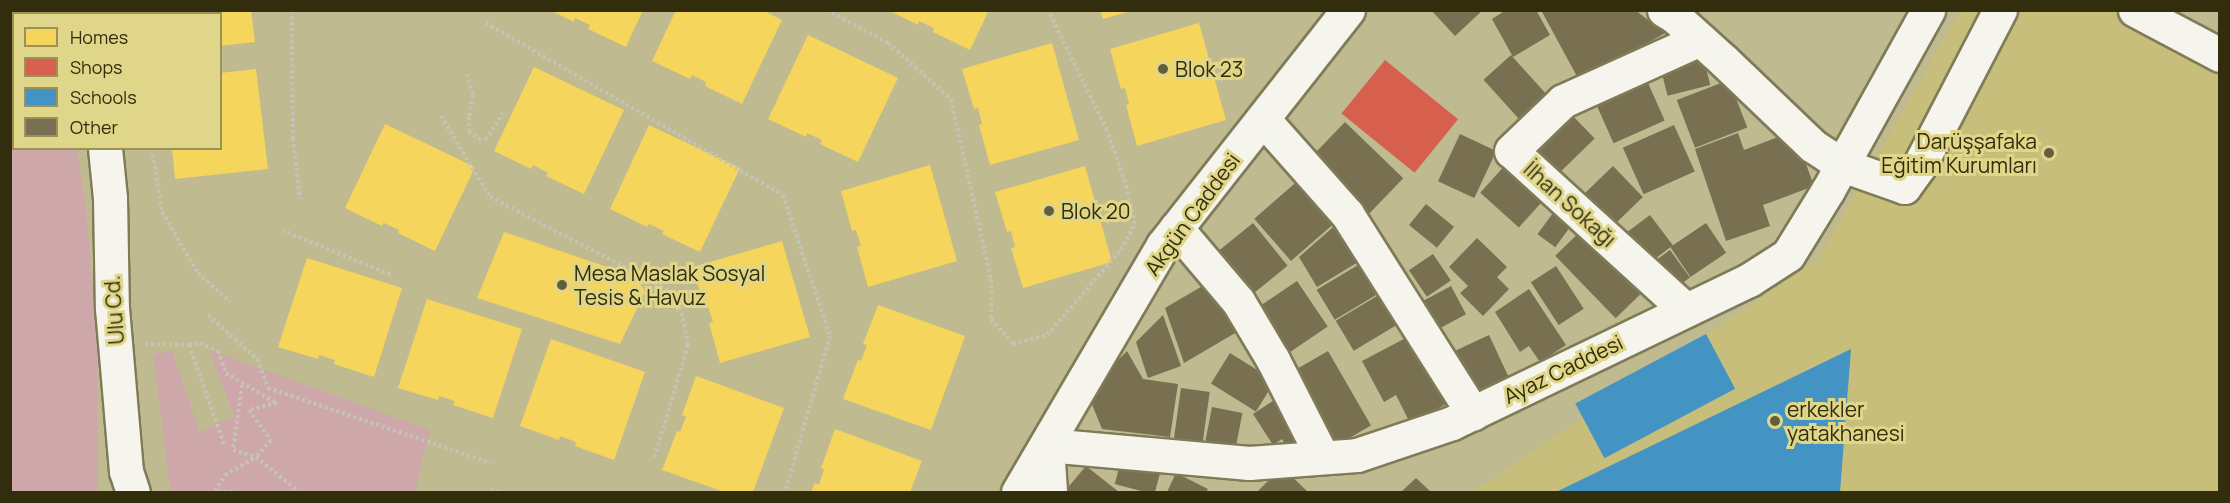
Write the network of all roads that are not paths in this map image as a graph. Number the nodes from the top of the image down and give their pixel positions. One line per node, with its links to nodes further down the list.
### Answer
1 (1348, 10): 8 (street, Akgün Caddesi)
2 (1664, 10): 6 (street)
3 (2000, 10): 10 (street)
4 (2135, 10): 7 (street)
5 (1922, 14): 10 (street, Ayaz Caddesi)
6 (1700, 39): 10 (street); 12 (street, İlhan Sokağı)
7 (2220, 55)
8 (1263, 119): 11 (street, Akgün Caddesi); 13 (street)
9 (105, 150): 16 (street, Ulu Cd.)
10 (1842, 165): 12 (street, Ayaz Caddesi)
11 (1176, 228): 14 (street, Akgün Caddesi); 15 (street)
12 (1686, 310): 13 (street, Ayaz Caddesi)
13 (1473, 413): 15 (street, Ayaz Caddesi)
14 (1047, 445): 15 (street, Ayaz Caddesi); 17 (street, Akgün Caddesi); 18 (street)
15 (1322, 456)
16 (127, 485)
17 (1018, 492)
18 (1050, 492)

